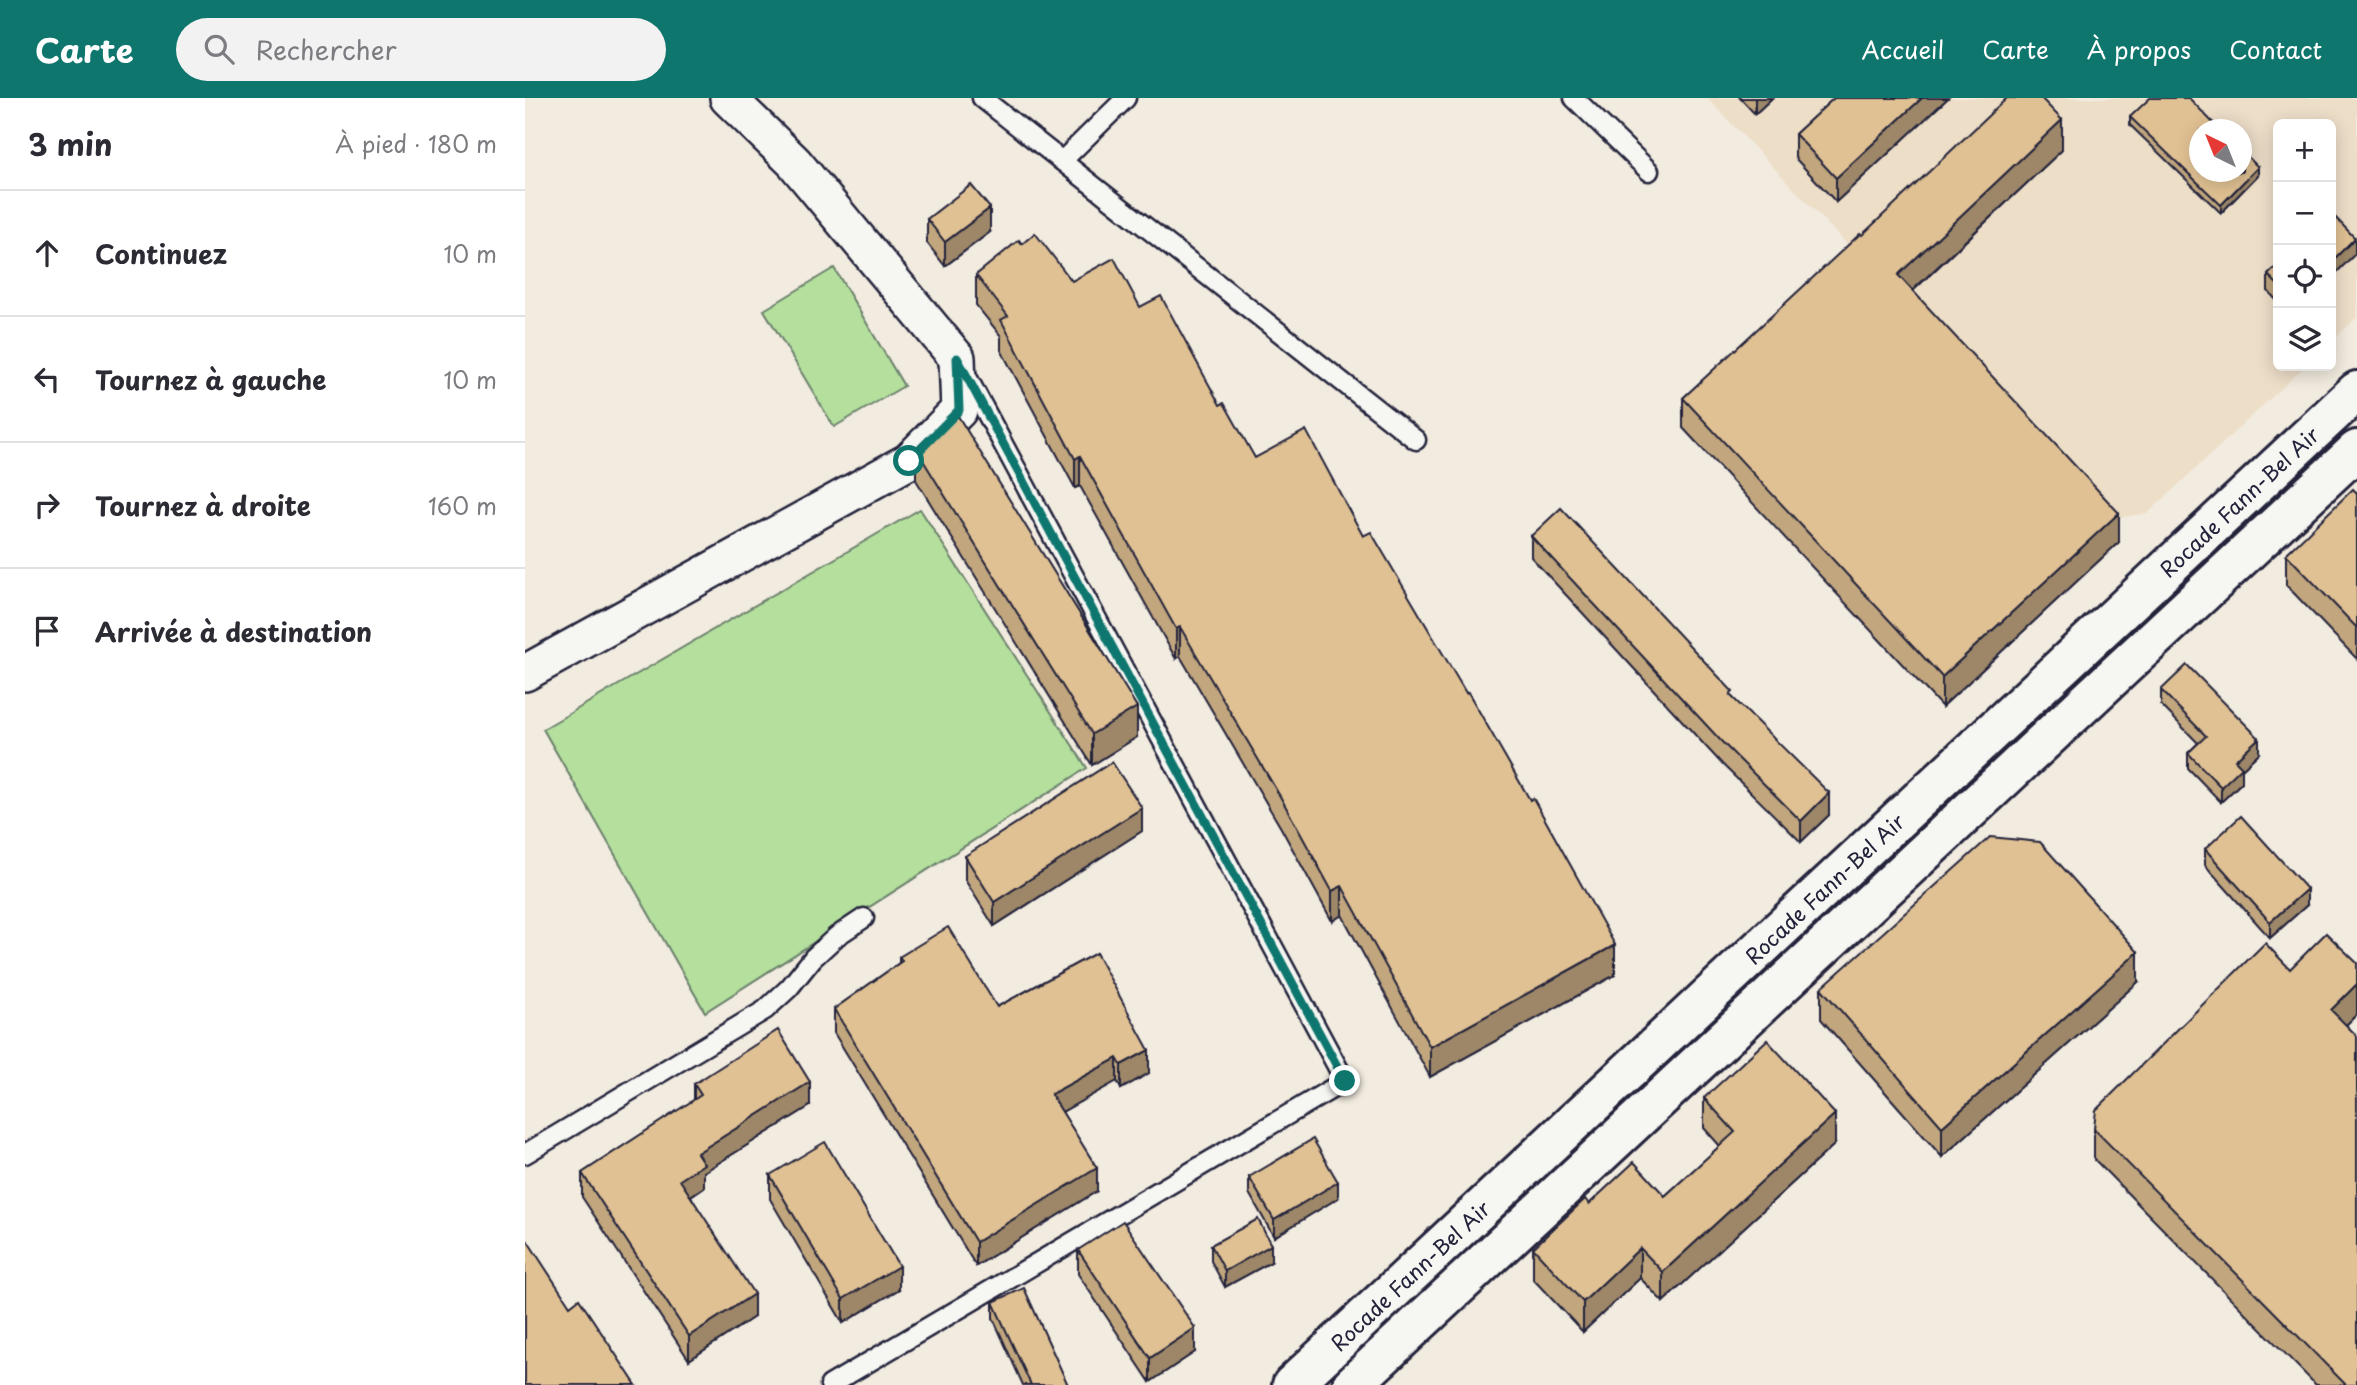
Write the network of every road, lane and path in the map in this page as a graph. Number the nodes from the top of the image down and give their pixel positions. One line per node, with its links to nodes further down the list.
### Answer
1 (728, 98): 7 (street)
2 (982, 98): 5 (lane)
3 (1126, 98): 5 (lane)
4 (1574, 98): 6 (lane)
5 (1062, 161): 9 (lane)
6 (1649, 171)
7 (957, 358): 11 (street); 14 (lane)
8 (2357, 391): 15 (street, Rocade Fann-Bel Air)
9 (1416, 440)
10 (2357, 450): 16 (street, Rocade Fann-Bel Air)
11 (525, 673)
12 (864, 918): 13 (lane)
13 (525, 1154)
14 (830, 1385)
15 (1291, 1385)
16 (1352, 1385)

